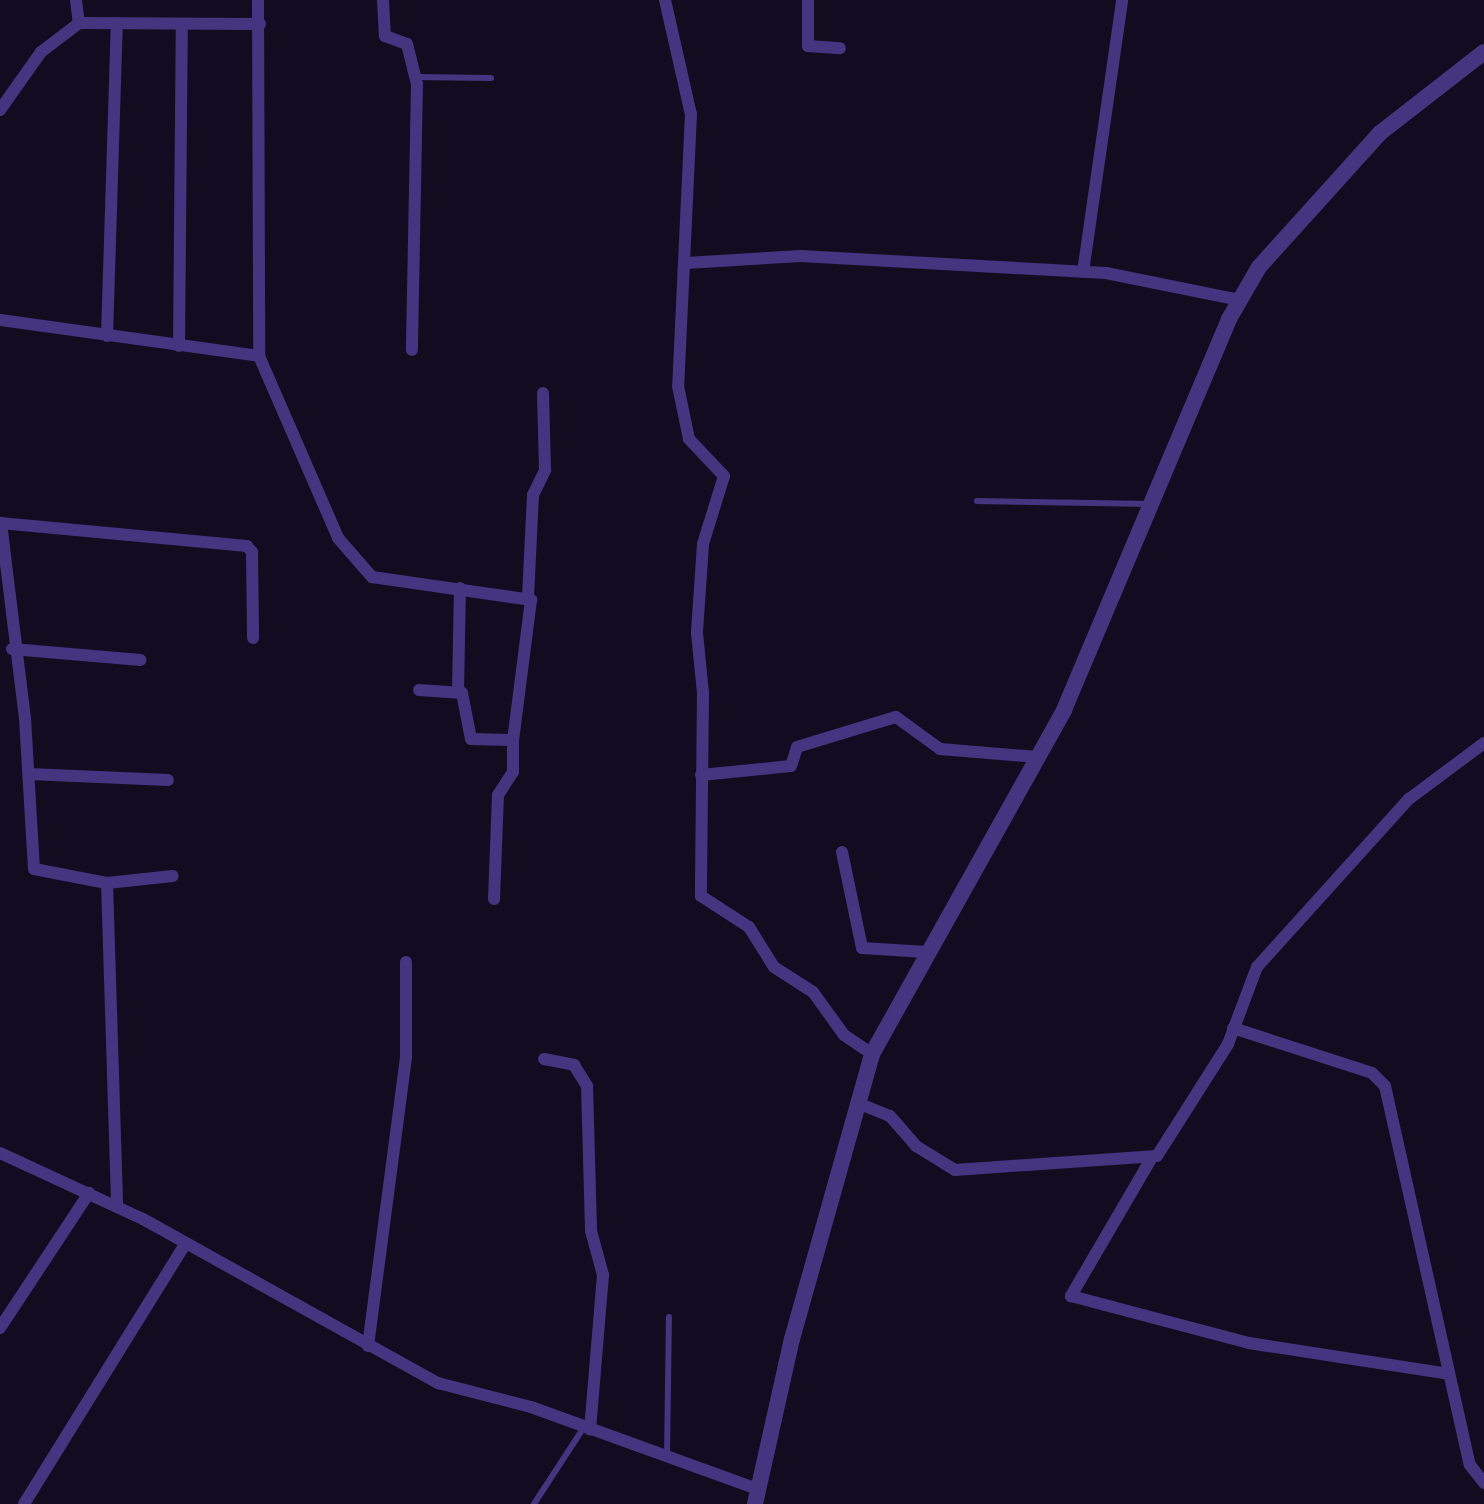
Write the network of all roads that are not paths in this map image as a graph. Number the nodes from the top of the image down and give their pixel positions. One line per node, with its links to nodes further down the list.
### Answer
1 (76, 0): 7 (street)
2 (258, 0): 10 (street)
3 (383, 0): 13 (street)
4 (666, 0): 16 (street)
5 (808, 0): 11 (street)
6 (1122, 0): 17 (street)
7 (79, 23): 8 (street); 15 (street)
8 (117, 23): 9 (street); 20 (street)
9 (182, 24): 10 (street); 21 (street)
10 (260, 24): 23 (street)
11 (840, 48)
12 (1484, 52): 18 (street)
13 (416, 77): 14 (lane); 22 (street)
14 (491, 78)
15 (0, 110)
16 (686, 263): 17 (street); 39 (street)
17 (1083, 272): 18 (street)
18 (1240, 300): 26 (street)
19 (0, 320): 20 (street)
20 (107, 336): 21 (street)
21 (179, 346): 23 (street)
22 (412, 350)
23 (260, 356): 28 (street)
24 (542, 393): 29 (street)
25 (978, 500): 26 (lane)
26 (1153, 504): 37 (street)
27 (1, 523): 30 (street); 31 (street)
28 (460, 588): 29 (street); 34 (street)
29 (528, 597): 35 (street)
30 (253, 638)
31 (12, 649): 32 (street); 38 (street)
32 (141, 660)
33 (419, 690): 34 (street)
34 (458, 691): 35 (street)
35 (513, 740): 44 (street)
36 (1484, 743): 47 (street)
37 (1038, 757): 39 (street); 45 (street)
38 (29, 775): 40 (street); 43 (street)
39 (701, 775): 48 (street)
40 (168, 780)
41 (842, 852): 45 (street)
42 (173, 876): 43 (street)
43 (107, 883): 54 (street)
44 (494, 899)
45 (926, 952): 48 (street)
46 (406, 962): 58 (street)
47 (1233, 1028): 52 (street); 59 (street)
48 (872, 1054): 50 (street)
49 (544, 1059): 60 (street)
50 (860, 1104): 52 (street); 63 (street)
51 (0, 1153): 53 (street)
52 (1151, 1159): 59 (street)
53 (89, 1193): 54 (street); 57 (street)
54 (117, 1206): 55 (street)
55 (186, 1243): 58 (street); 64 (street)
56 (670, 1317): 61 (lane)
57 (0, 1328)
58 (368, 1346): 60 (street)
59 (1449, 1374): 62 (street)
60 (587, 1428): 61 (street); 65 (lane)
61 (667, 1456): 63 (street)
62 (1484, 1483)
63 (757, 1496)
64 (24, 1504)
65 (534, 1504)

